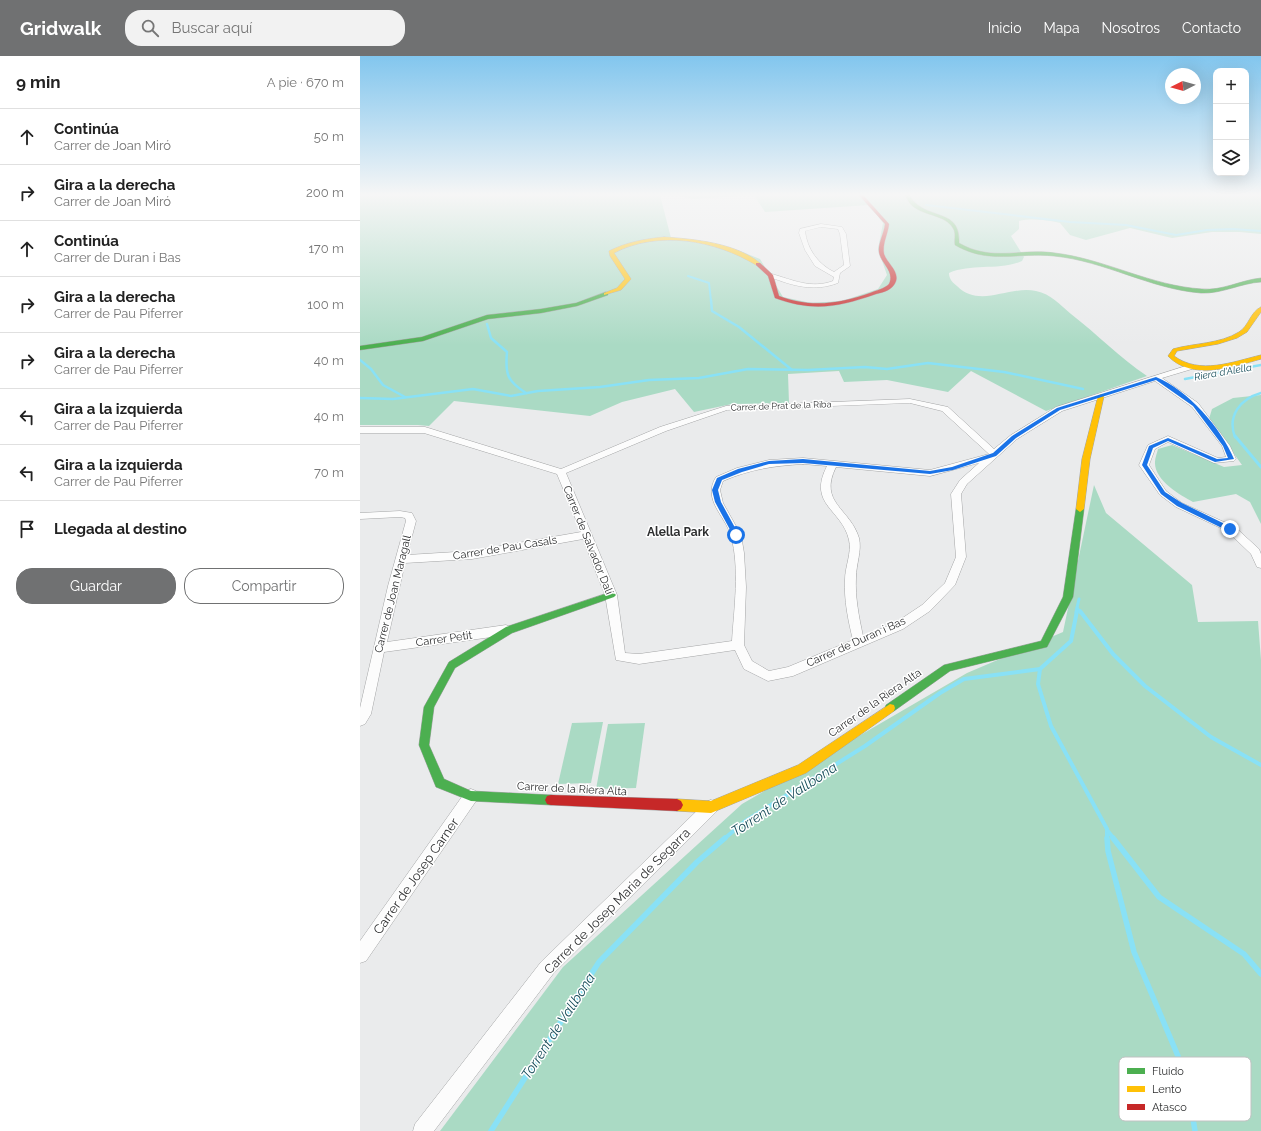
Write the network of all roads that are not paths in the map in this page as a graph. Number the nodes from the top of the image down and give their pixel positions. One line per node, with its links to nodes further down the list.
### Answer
1 (623, 245): 11 (main road)
2 (709, 245): 7 (main road)
3 (807, 245): 8 (street)
4 (845, 245): 8 (street)
5 (881, 245): 7 (main road)
6 (958, 245): 9 (main road)
7 (772, 276): 8 (street)
8 (837, 276)
9 (1261, 280)
10 (1261, 309): 13 (main road)
11 (360, 348)
12 (1261, 358): 14 (main road)
13 (1177, 363): 14 (main road); 15 (street)
14 (1189, 367): 15 (street, Carrer de Duran i Bas)
15 (1166, 375): 16 (street, Carrer de Duran i Bas)
16 (1156, 378): 17 (street, Carrer de Duran i Bas); 25 (street)
17 (1101, 396): 19 (street, Carrer de Duran i Bas); 33 (main road, Carrer de la Riera Alta)
18 (360, 430): 21 (street)
19 (995, 455): 20 (street); 21 (street, Carrer de Prat de la Riba); 28 (street, Carrer de Duran i Bas)
20 (833, 464): 28 (street); 29 (street)
21 (561, 472): 23 (street, Carrer de Salvador Dalí)
22 (360, 516): 24 (street, Carrer de Joan Maragall)
23 (586, 534): 24 (street, Carrer de Pau Casals); 26 (street, Carrer de Salvador Dalí)
24 (400, 559): 30 (street, Carrer de Joan Maragall)
25 (1261, 564)
26 (611, 595): 27 (main road); 29 (street, Carrer de Salvador Dalí)
27 (509, 630): 30 (street, Carrer Petit); 32 (main road)
28 (859, 643): 29 (street, Carrer de Duran i Bas)
29 (738, 645)
30 (380, 648): 31 (street, Carrer de Joan Maragall)
31 (360, 720)
32 (471, 796): 33 (main road, Carrer de la Riera Alta); 34 (street, Carrer de Josep Carner)
33 (711, 807): 35 (street, Carrer de Josep Maria de Segarra)
34 (360, 955)
35 (422, 1131)

